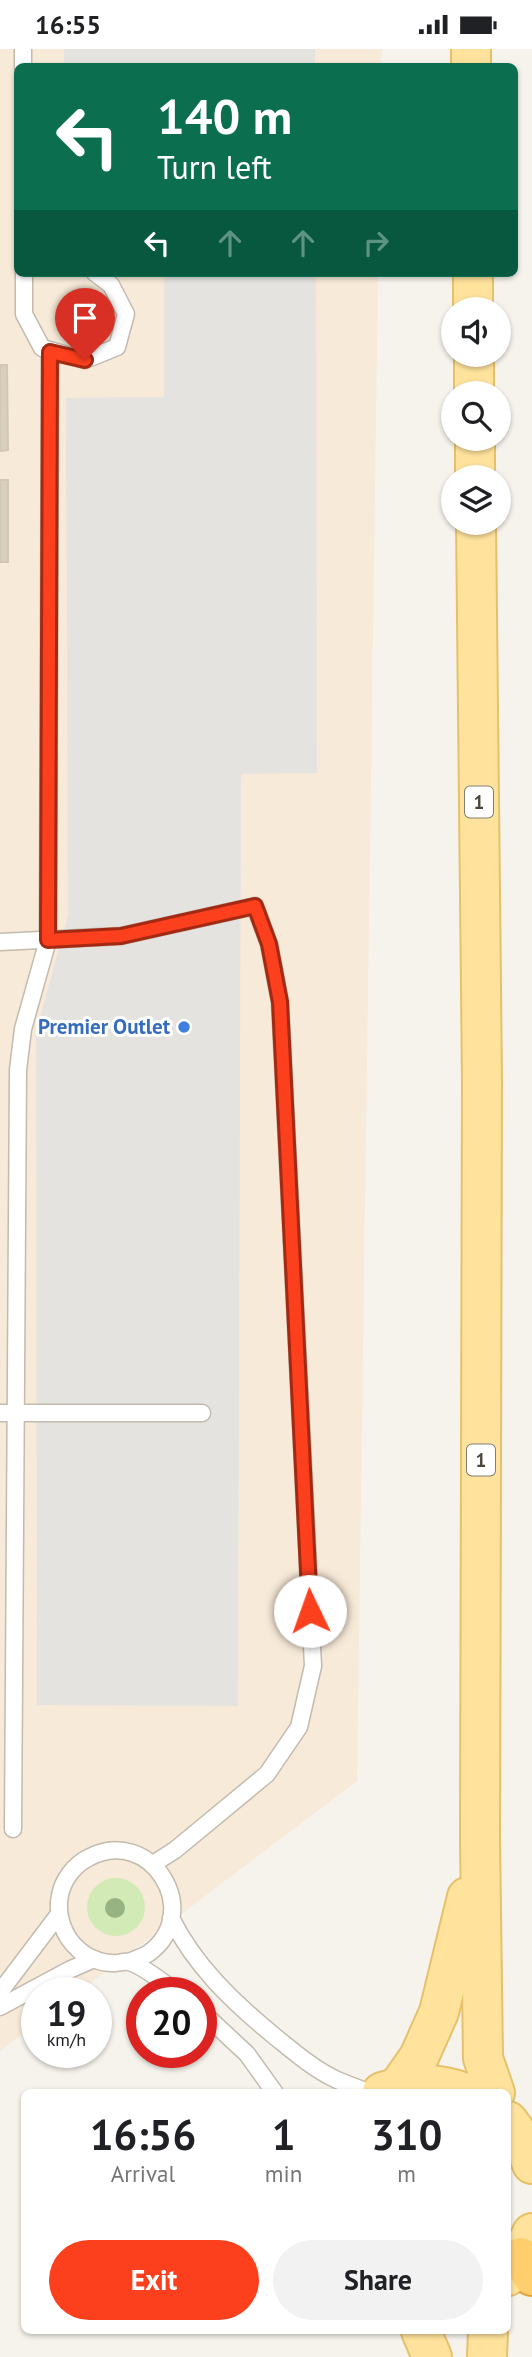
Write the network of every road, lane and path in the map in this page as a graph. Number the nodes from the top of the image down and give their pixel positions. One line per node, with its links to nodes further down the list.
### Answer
1 (24, 277): 5 (lane)
2 (100, 277): 5 (lane)
3 (473, 277): 4 (main road)
4 (473, 297)
5 (50, 352): 7 (lane)
6 (476, 535): 12 (main road, 1)
7 (48, 940): 8 (lane); 9 (lane); 13 (lane)
8 (0, 942)
9 (8, 1413): 10 (lane); 11 (lane)
10 (202, 1413)
11 (13, 1829)
12 (480, 1840): 24 (main road, 1); 27 (main road, 1)
13 (153, 1864): 14 (lane); 15 (lane)
14 (59, 1915): 16 (lane); 19 (lane)
15 (171, 1918): 17 (lane); 23 (lane)
16 (94, 1959): 17 (lane); 20 (lane)
17 (129, 1962): 18 (lane)
18 (152, 1977)
19 (0, 1992)
20 (0, 2007)
21 (217, 2026): 22 (lane)
22 (272, 2089)
23 (375, 2089)
24 (385, 2089)
25 (395, 2089): 26 (main road)
26 (456, 2089)
27 (494, 2089)
28 (511, 2125): 29 (main road)
29 (532, 2164)
30 (422, 2334): 32 (main road)
31 (488, 2334): 33 (main road)
32 (432, 2357)
33 (487, 2357)

